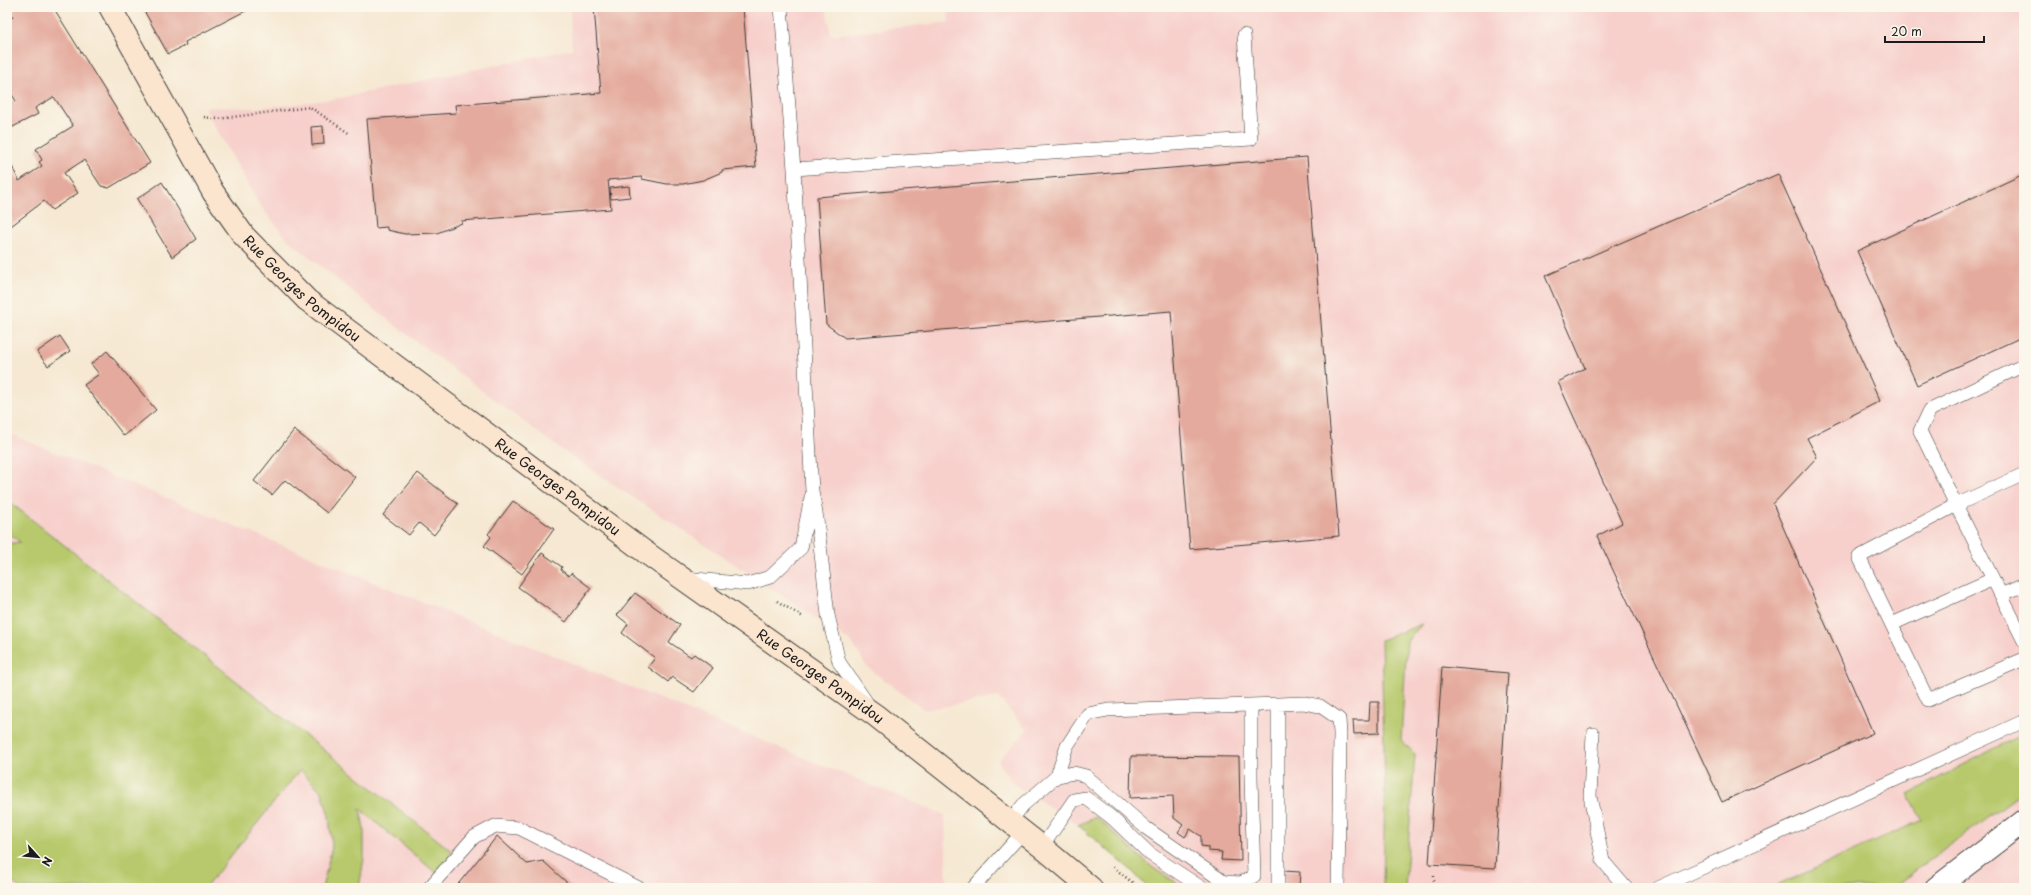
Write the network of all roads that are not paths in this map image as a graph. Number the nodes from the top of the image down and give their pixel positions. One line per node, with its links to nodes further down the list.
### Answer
1 (110, 7): 9 (main road, Rue Georges Pompidou)
2 (781, 7): 4 (lane)
3 (1244, 35): 4 (lane)
4 (794, 169): 7 (lane)
5 (2024, 365): 8 (lane)
6 (2024, 474): 8 (lane)
7 (812, 491): 9 (lane); 18 (lane)
8 (1956, 505): 10 (lane); 13 (lane)
9 (683, 578): 18 (main road, Rue Georges Pompidou)
10 (1993, 579): 12 (lane); 13 (lane)
11 (2024, 585): 12 (lane)
12 (2001, 595): 14 (lane)
13 (1892, 624): 15 (lane)
14 (2024, 641)
15 (2024, 659)
16 (1278, 704): 17 (lane); 30 (lane); 31 (lane)
17 (1251, 706): 21 (lane); 21 (lane)
18 (875, 715): 23 (main road, Rue Georges Pompidou)
19 (2024, 721): 33 (lane)
20 (1593, 734): 32 (lane)
21 (1057, 776): 23 (lane)
22 (2024, 821): 34 (street)
23 (1016, 827): 24 (main road, Rue Georges Pompidou); 27 (lane)
24 (1042, 847): 28 (main road, Rue Georges Pompidou); 29 (lane)
25 (429, 888): 26 (lane)
26 (639, 888)
27 (973, 888)
28 (1091, 888)
29 (1202, 888)
30 (1278, 888)
31 (1338, 888)
32 (1626, 888)
33 (1658, 888)
34 (1936, 888)

